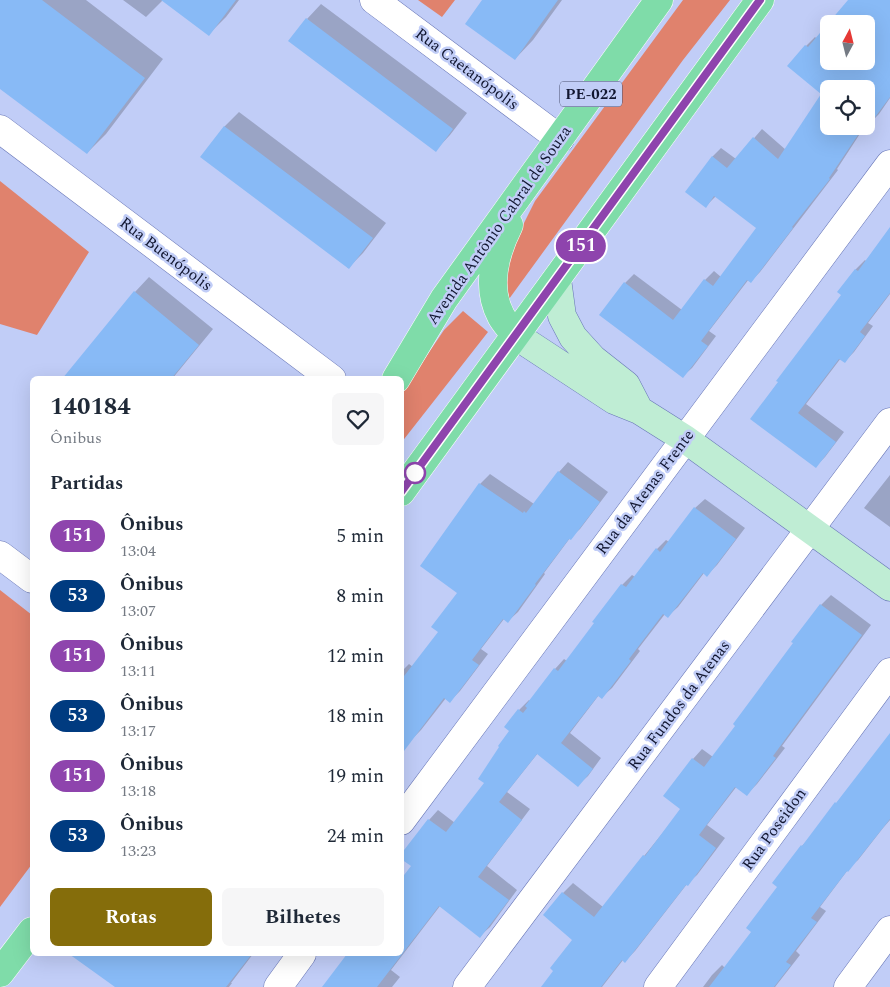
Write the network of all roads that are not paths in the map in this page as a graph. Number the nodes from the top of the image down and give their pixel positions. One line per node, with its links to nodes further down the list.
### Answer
1 (374, 0): 5 (street, Rua Caetanópolis)
2 (659, 0): 5 (main road, Avenida Antônio Cabral de Souza / PE-022)
3 (760, 0): 8 (main road)
4 (0, 129): 10 (street, Rua Buenópolis)
5 (560, 139): 7 (main road, Avenida Antônio Cabral de Souza / PE-022)
6 (890, 164): 14 (street, Rua da Atenas Frente)
7 (524, 188): 9 (main road); 11 (main road, Avenida Antônio Cabral de Souza / PE-022)
8 (557, 279): 9 (main road); 12 (street)
9 (515, 334): 12 (street); 15 (main road)
10 (328, 376)
11 (398, 376)
12 (639, 410): 14 (street)
13 (890, 422): 16 (street, Rua Fundos da Atenas)
14 (685, 439): 16 (street); 21 (street, Rua da Atenas Frente)
15 (404, 488)
16 (810, 529): 19 (street); 27 (street, Rua Fundos da Atenas)
17 (0, 555): 18 (street)
18 (30, 578)
19 (890, 587)
20 (890, 672): 28 (street, Rua Poseidon)
21 (404, 817)
22 (890, 930): 29 (street)
23 (30, 934): 25 (main road)
24 (301, 956): 26 (street)
25 (0, 971)
26 (278, 987)
27 (467, 987)
28 (658, 987)
29 (848, 987)

